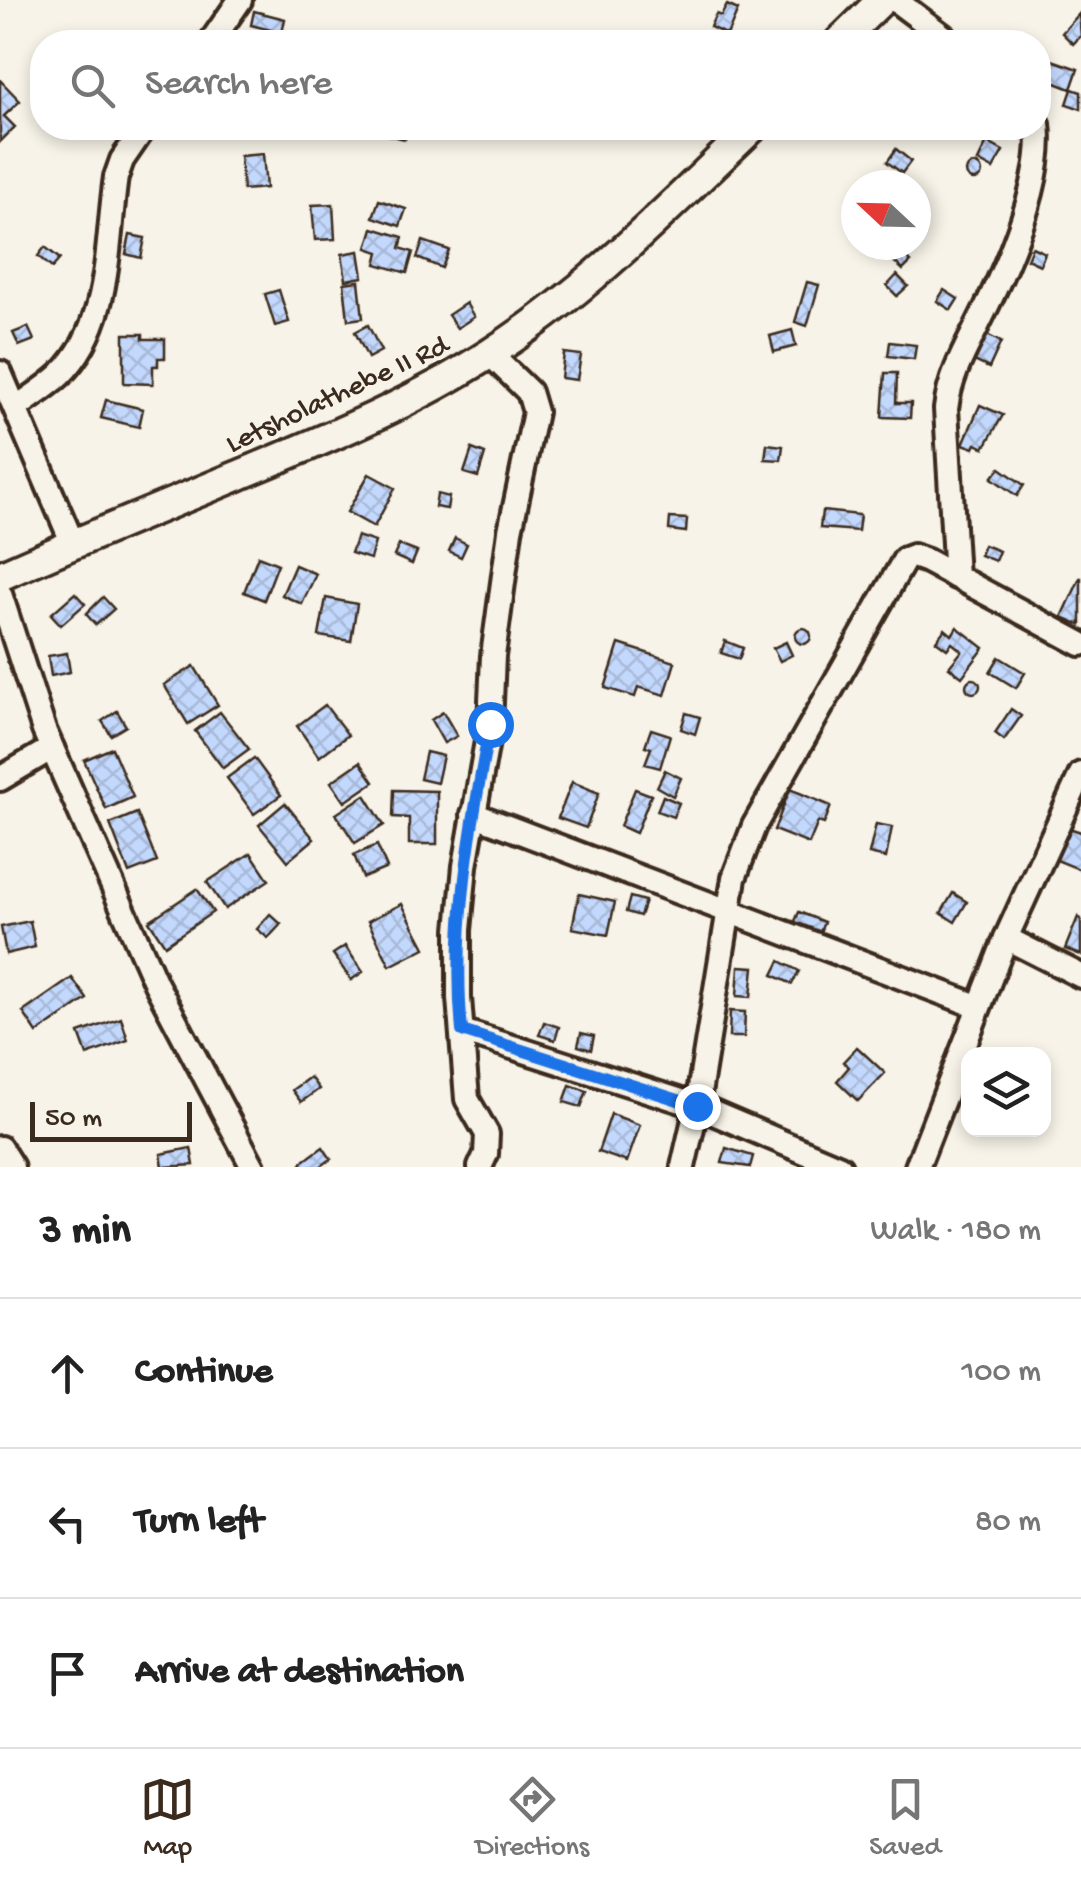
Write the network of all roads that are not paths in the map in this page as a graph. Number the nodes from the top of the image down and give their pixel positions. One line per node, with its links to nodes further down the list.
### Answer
1 (240, 0): 4 (street)
2 (882, 0): 5 (street)
3 (896, 0): 6 (street)
4 (219, 30)
5 (851, 30)
6 (935, 30)
7 (136, 140): 12 (street)
8 (740, 140): 10 (street, Letsholathebe II Rd)
9 (1038, 140): 15 (street)
10 (490, 354): 13 (street, Letsholathebe II Rd); 21 (street)
11 (0, 373): 12 (street)
12 (16, 408): 13 (street)
13 (73, 544): 14 (street, Letsholathebe II Rd)
14 (0, 576)
15 (956, 576): 17 (street); 22 (street)
16 (0, 594): 18 (street)
17 (1081, 644)
18 (52, 748): 20 (street); 30 (street)
19 (1081, 774): 23 (street)
20 (0, 780)
21 (473, 814): 22 (street); 26 (street)
22 (728, 913): 25 (street); 27 (street)
23 (1006, 938): 24 (street); 25 (street)
24 (1081, 976)
25 (977, 1006): 34 (street)
26 (462, 1031): 27 (street); 31 (street)
27 (697, 1106): 32 (street); 33 (street)
28 (0, 1148): 29 (street)
29 (12, 1167)
30 (252, 1167)
31 (480, 1167)
32 (683, 1167)
33 (840, 1167)
34 (917, 1167)

